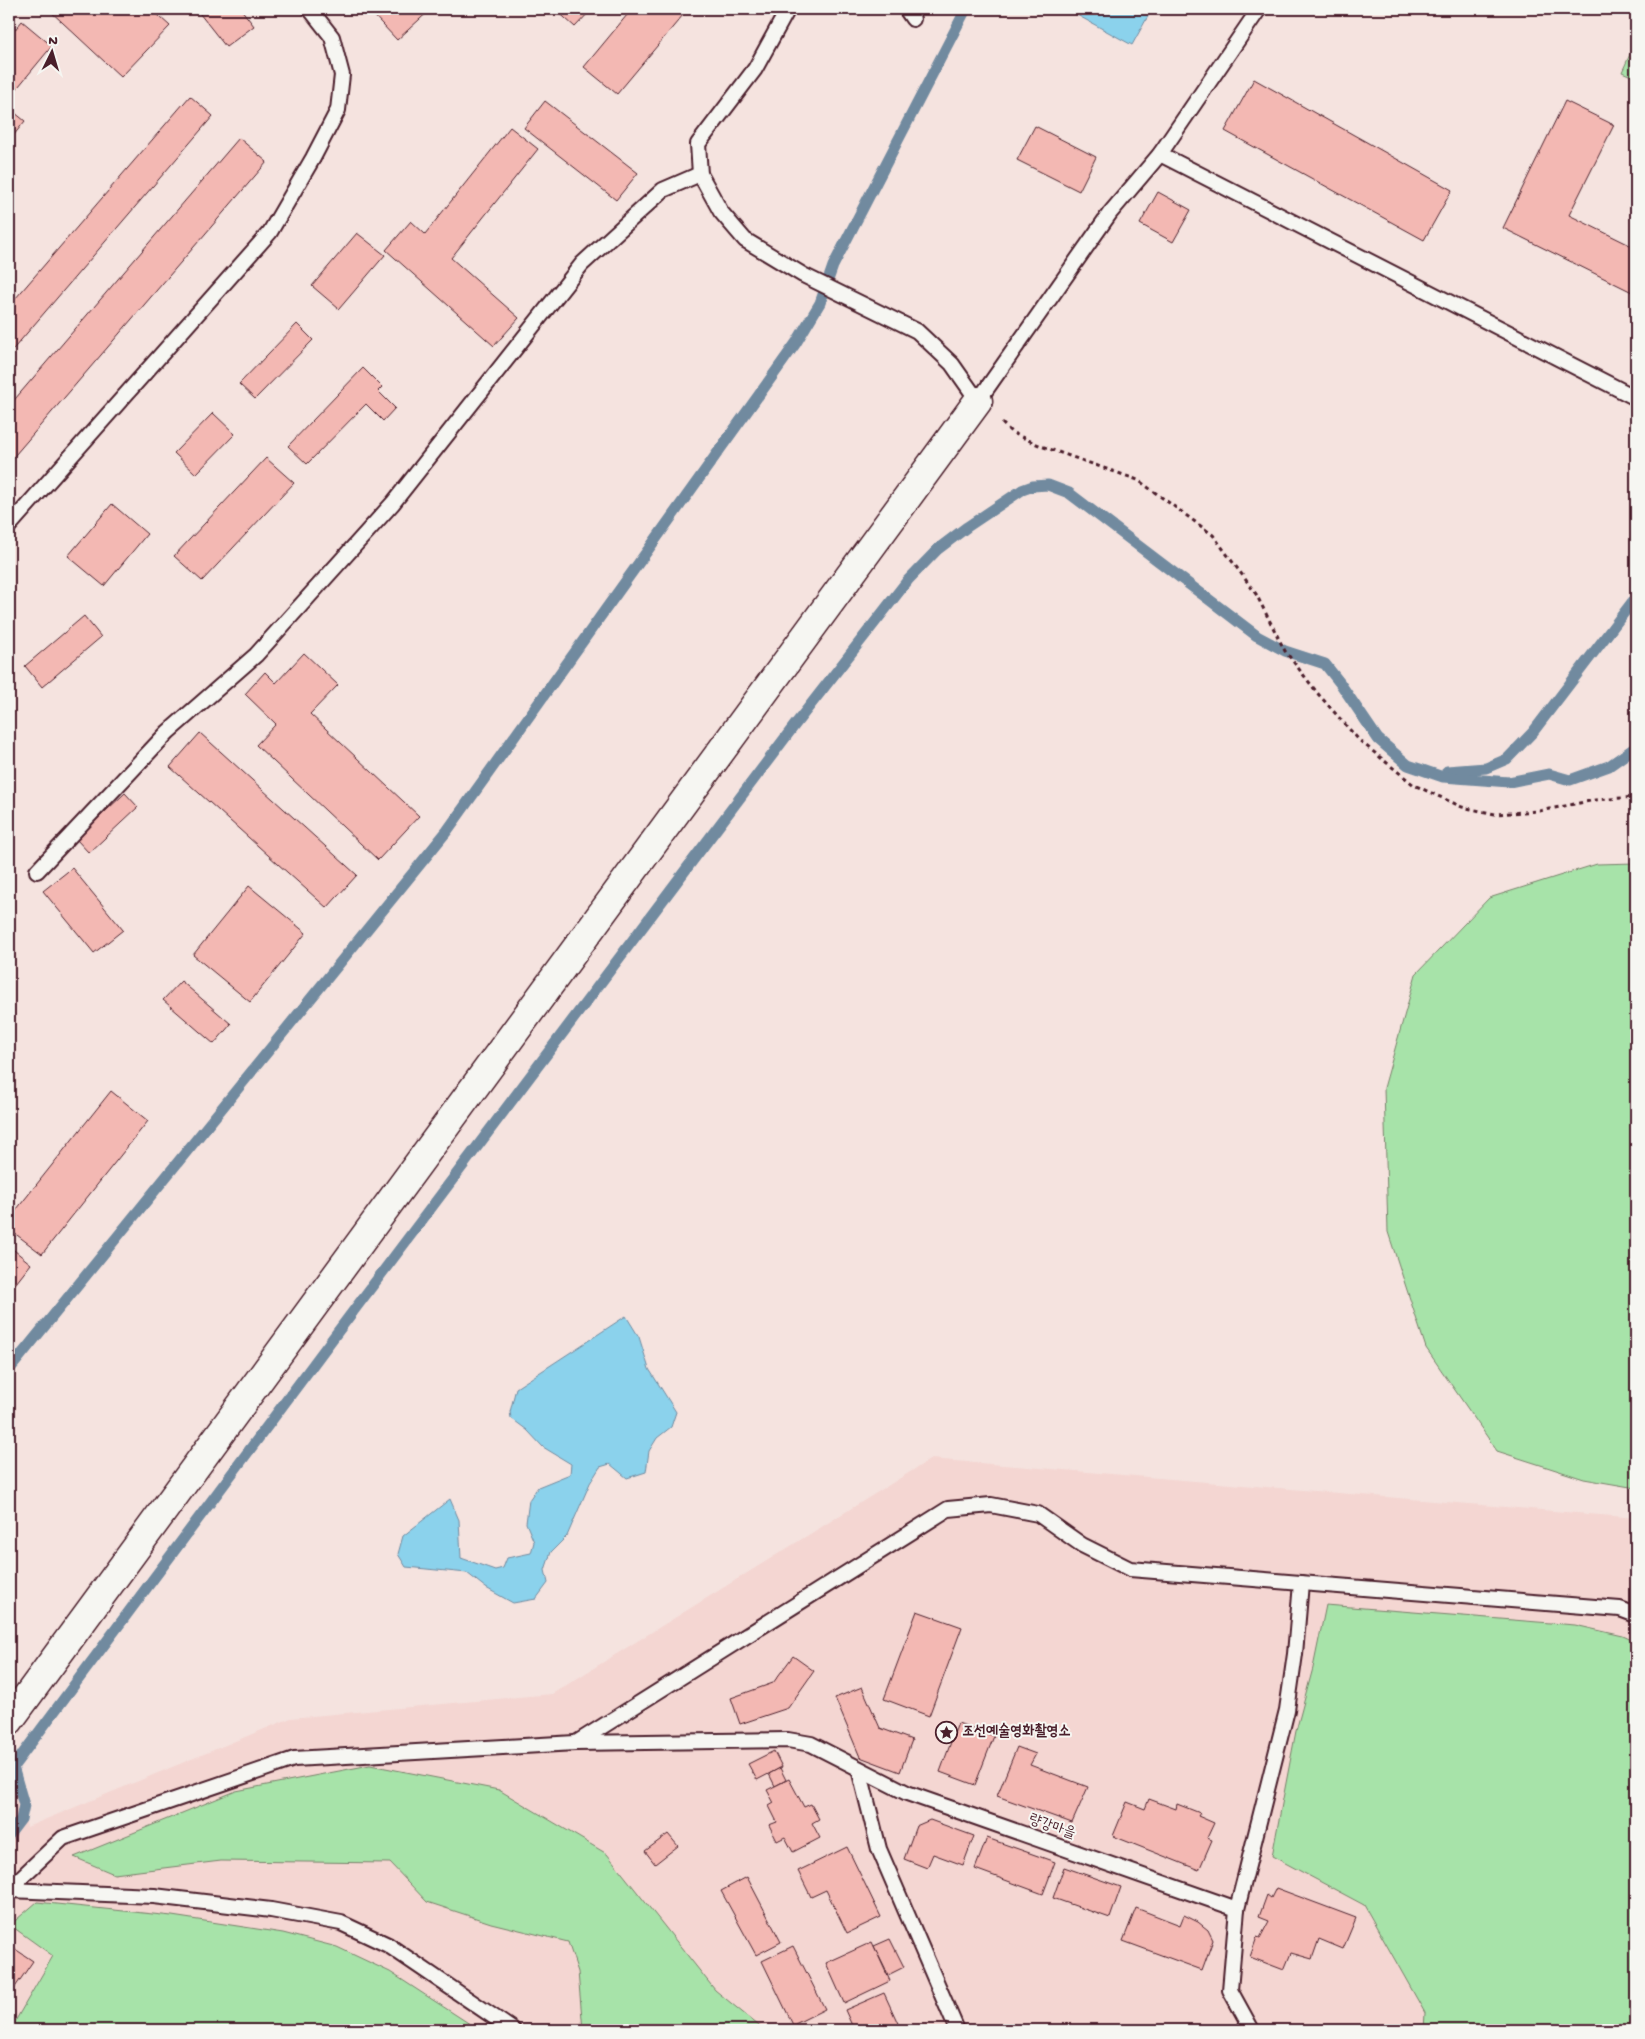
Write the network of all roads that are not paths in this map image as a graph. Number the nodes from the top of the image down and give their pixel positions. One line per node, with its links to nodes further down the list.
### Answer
1 (310, 9): 8 (lane)
2 (788, 9): 5 (lane)
3 (1259, 9): 4 (lane)
4 (1160, 154): 6 (lane); 7 (lane)
5 (700, 174): 7 (lane); 9 (lane)
6 (1636, 398)
7 (978, 401): 12 (main road)
8 (9, 526)
9 (37, 872)
10 (1301, 1583): 11 (lane); 13 (lane); 16 (lane)
11 (1636, 1615)
12 (9, 1721)
13 (575, 1743): 14 (lane, 량강마을); 15 (lane, 량강마을)
14 (859, 1769): 16 (lane, 량강마을); 18 (lane)
15 (9, 1890): 17 (lane)
16 (1237, 1909): 19 (lane)
17 (513, 2030)
18 (957, 2030)
19 (1252, 2030)

